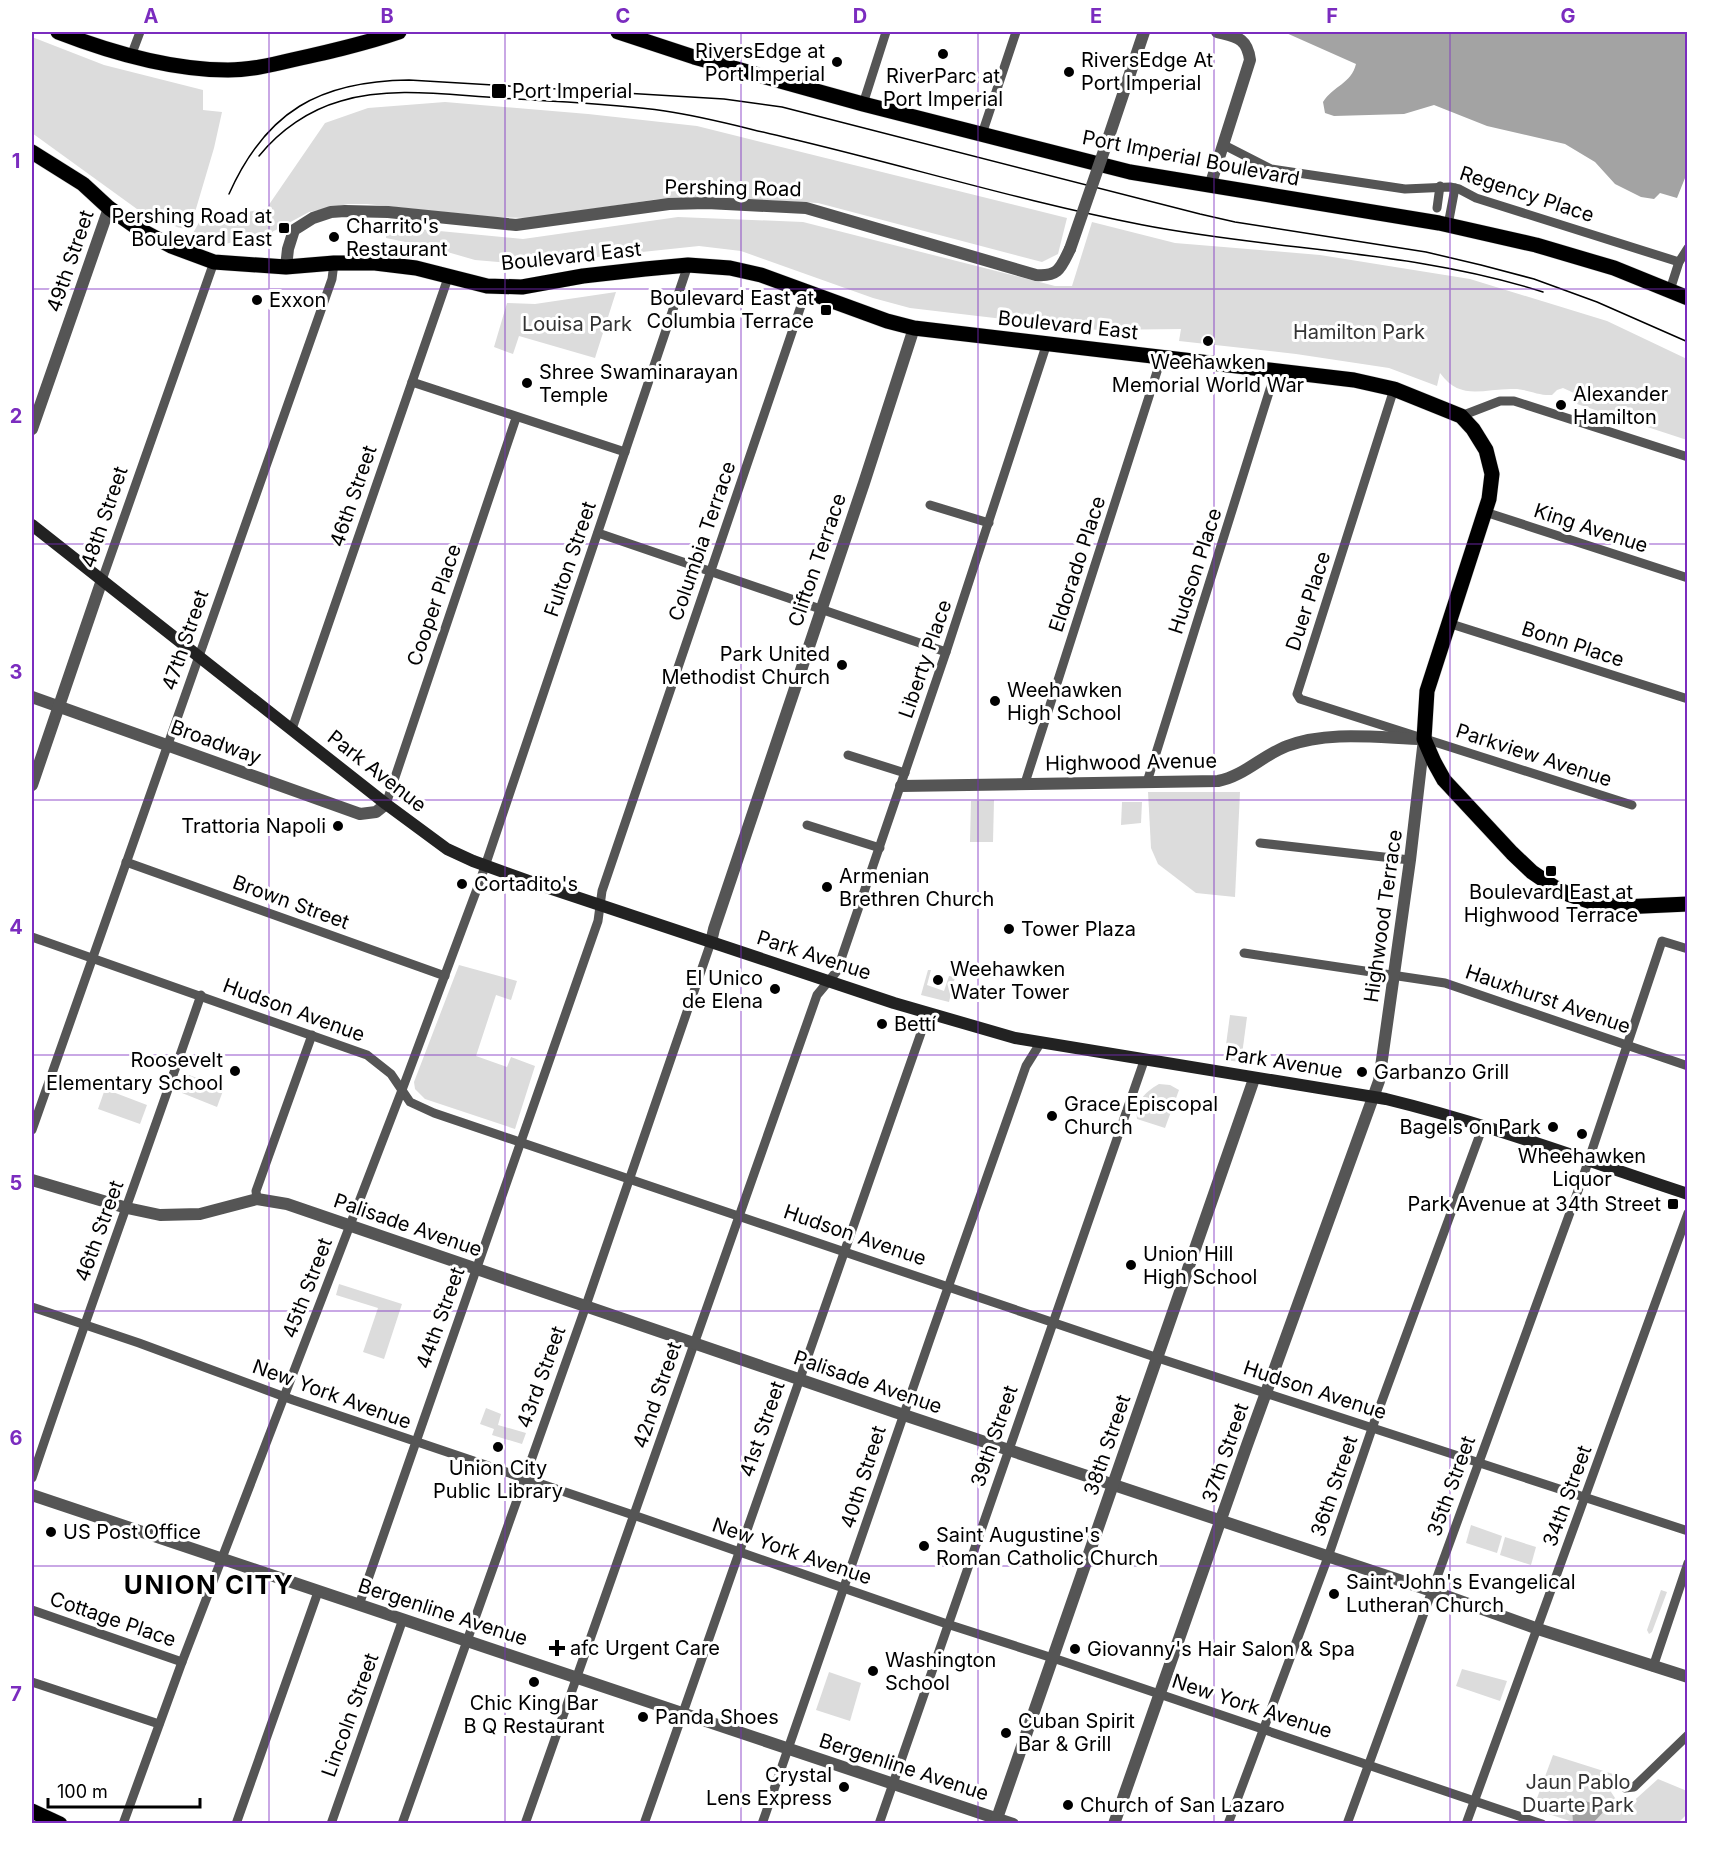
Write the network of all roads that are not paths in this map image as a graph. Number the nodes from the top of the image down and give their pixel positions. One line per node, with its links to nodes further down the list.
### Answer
1 (58, 32): 9 (main road)
2 (140, 32): 9 (street)
3 (399, 32): 9 (main road)
4 (618, 32): 10 (main road, Port Imperial Boulevard)
5 (886, 32): 10 (street)
6 (1016, 32): 11 (street)
7 (1144, 32): 25 (street, Pershing Road, bridge)
8 (1217, 32): 12 (street)
9 (131, 56)
10 (863, 104): 11 (main road, Port Imperial Boulevard)
11 (982, 134): 14 (main road, Port Imperial Boulevard)
12 (1224, 145): 14 (street); 15 (street, Regency Place)
13 (32, 152): 17 (main road, Boulevard East)
14 (1210, 186): 19 (main road, Port Imperial Boulevard)
15 (1440, 186): 16 (street, Regency Place); 18 (street)
16 (1455, 188): 19 (street); 22 (street, Regency Place)
17 (109, 208): 21 (main road, Boulevard East); 38 (street, 49th Street)
18 (1437, 208)
19 (1448, 225): 27 (main road, Port Imperial Boulevard)
20 (1688, 248): 22 (street)
21 (214, 262): 25 (main road, Boulevard East); 48 (street, 48th Street)
22 (1679, 262): 27 (street)
23 (334, 263): 25 (main road, Boulevard East); 26 (main road, Boulevard East); 52 (street, 47th Street)
24 (688, 265): 26 (main road, Boulevard East); 28 (main road, Boulevard East); 39 (street, Fulton Street)
25 (286, 267)
26 (449, 275): 34 (street, 46th Street)
27 (1670, 290): 29 (main road, Port Imperial Boulevard)
28 (806, 291): 30 (main road, Boulevard East); 46 (street, Columbia Terrace)
29 (1688, 298)
30 (914, 328): 31 (main road, Boulevard East); 49 (street, Clifton Terrace)
31 (1047, 343): 32 (main road, Boulevard East); 43 (street, Liberty Place)
32 (1162, 356): 33 (main road, Boulevard East); 62 (street, Eldorado Place)
33 (1276, 370): 35 (main road, Boulevard East); 61 (street, Hudson Place)
34 (412, 382): 37 (street); 56 (street, 46th Street)
35 (1395, 389): 36 (main road, Boulevard East); 57 (street, Duer Place)
36 (1461, 416): 40 (street); 42 (main road, Boulevard East)
37 (516, 418): 39 (street); 65 (street, Cooper Place)
38 (32, 429)
39 (625, 452): 45 (street, Fulton Street)
40 (1688, 457)
41 (930, 505): 43 (street)
42 (1485, 512): 47 (street, King Avenue); 50 (main road, Boulevard East)
43 (989, 523): 51 (street, Liberty Place)
44 (32, 525): 48 (main road, Park Avenue)
45 (598, 532): 46 (street); 72 (street, Fulton Street)
46 (710, 571): 49 (street); 74 (street, Columbia Terrace)
47 (1688, 578)
48 (102, 580): 52 (main road, Park Avenue); 55 (street, 48th Street)
49 (821, 609): 51 (street); 76 (street, Clifton Terrace)
50 (1448, 623): 54 (street, Bonn Place); 57 (main road, Boulevard East)
51 (946, 652): 60 (street, Liberty Place)
52 (198, 656): 56 (main road, Park Avenue); 58 (street, 47th Street)
53 (32, 697): 55 (street, Broadway)
54 (1688, 699)
55 (58, 707): 58 (street, Broadway); 63 (street, 48th Street)
56 (292, 729): 65 (main road, Park Avenue)
57 (1424, 739): 61 (street, Highwood Avenue); 66 (street, Parkview Avenue); 70 (street, Highwood Terrace); 73 (main road, Boulevard East)
58 (167, 745): 65 (street, Broadway); 71 (street, 47th Street)
59 (848, 755): 60 (street)
60 (905, 773): 64 (street, Liberty Place)
61 (1147, 782): 62 (street, Highwood Avenue)
62 (1025, 783): 64 (street, Highwood Avenue)
63 (32, 785)
64 (901, 786): 69 (street, Liberty Place)
65 (386, 804): 72 (main road, Park Avenue)
66 (1632, 805)
67 (807, 825): 69 (street)
68 (1260, 843): 70 (street)
69 (880, 848): 82 (street, Liberty Place)
70 (1410, 860): 81 (street, Highwood Terrace)
71 (126, 862): 79 (street, 47th Street); 80 (street, Brown Street)
72 (485, 865): 74 (main road, Park Avenue); 80 (street, 45th Street)
73 (1688, 904)
74 (600, 906): 76 (main road, Park Avenue); 95 (street, 44th Street)
75 (32, 937): 79 (street, Hudson Avenue)
76 (711, 942): 82 (main road, Park Avenue); 97 (street, 43rd Street)
77 (1688, 950): 87 (street, 35th Street)
78 (1244, 953): 81 (street, Hauxhurst Avenue)
79 (92, 957): 83 (street, Hudson Avenue); 94 (street, 47th Street)
80 (445, 976): 91 (street, 45th Street)
81 (1395, 976): 87 (street, Hauxhurst Avenue); 92 (street, Highwood Terrace)
82 (827, 980): 84 (main road, Park Avenue); 103 (street, 42nd Street)
83 (201, 995): 85 (street, Hudson Avenue); 101 (street, 46th Street)
84 (928, 1013): 86 (main road, Park Avenue); 105 (street, 41st Street)
85 (312, 1035): 91 (street, Hudson Avenue); 100 (street)
86 (1041, 1042): 88 (main road, Park Avenue); 107 (street, 40th Street)
87 (1626, 1045): 89 (street, Hauxhurst Avenue); 96 (street, 35th Street)
88 (1144, 1060): 90 (main road, Park Avenue); 110 (street, 39th Street)
89 (1688, 1066)
90 (1254, 1079): 92 (main road, Park Avenue); 113 (street, 38th Street)
91 (402, 1090): 95 (street, Hudson Avenue); 104 (street, 45th Street)
92 (1374, 1097): 93 (main road, Park Avenue); 115 (street, 37th Street)
93 (1483, 1126): 96 (main road, Park Avenue); 118 (street, 36th Street)
94 (32, 1130)
95 (521, 1141): 97 (street, Hudson Avenue); 106 (street, 44th Street)
96 (1588, 1161): 99 (main road, Park Avenue); 121 (street, 35th Street)
97 (629, 1178): 103 (street, Hudson Avenue); 109 (street, 43rd Street)
98 (32, 1180): 101 (street, Palisade Avenue)
99 (1688, 1194)
100 (257, 1199): 101 (street, Palisade Avenue); 104 (street, Palisade Avenue)
101 (127, 1208): 111 (street, 46th Street)
102 (1688, 1213): 126 (street, 34th Street)
103 (738, 1215): 105 (street, Hudson Avenue); 112 (street, 42nd Street)
104 (349, 1225): 106 (street, Palisade Avenue); 116 (street, 45th Street)
105 (844, 1251): 107 (street, Hudson Avenue); 114 (street, 41st Street)
106 (476, 1270): 109 (street, Palisade Avenue); 119 (street, 44th Street)
107 (948, 1286): 110 (street, Hudson Avenue); 117 (street, 40th Street)
108 (32, 1307): 111 (street, New York Avenue)
109 (585, 1307): 112 (street, Palisade Avenue); 123 (street, 43rd Street)
110 (1053, 1322): 113 (street, Hudson Avenue); 120 (street, 39th Street)
111 (84, 1324): 116 (street, New York Avenue); 122 (street, 46th Street)
112 (694, 1343): 114 (street, Palisade Avenue); 127 (street, 42nd Street)
113 (1158, 1358): 115 (street, Hudson Avenue); 124 (street, 38th Street)
114 (798, 1379): 117 (street, Palisade Avenue); 130 (street, 41st Street)
115 (1267, 1393): 118 (street, Hudson Avenue); 128 (street, 37th Street)
116 (285, 1397): 119 (street, New York Avenue); 132 (street, 45th Street)
117 (902, 1414): 120 (street, Palisade Avenue); 134 (street, 40th Street)
118 (1373, 1427): 121 (street, Hudson Avenue); 131 (street, 36th Street)
119 (415, 1442): 123 (street, New York Avenue); 137 (street, 44th Street)
120 (1008, 1450): 124 (street, Palisade Avenue); 140 (street, 39th Street)
121 (1479, 1463): 126 (street, Hudson Avenue); 135 (street, 35th Street)
122 (32, 1478)
123 (524, 1479): 127 (street, New York Avenue); 142 (street, 43rd Street)
124 (1113, 1485): 128 (street, Palisade Avenue); 143 (street, 38th Street)
125 (32, 1495): 132 (street, Bergenline Avenue)
126 (1585, 1498): 129 (street, Hudson Avenue); 141 (street, 34th Street)
127 (634, 1515): 130 (street, New York Avenue); 147 (street, 42nd Street)
128 (1221, 1522): 131 (street, Palisade Avenue); 149 (street, 37th Street)
129 (1688, 1531)
130 (738, 1552): 134 (street, New York Avenue); 150 (street, 41st Street)
131 (1328, 1557): 135 (street, Palisade Avenue); 152 (street, 36th Street)
132 (222, 1559): 136 (street, Bergenline Avenue); 144 (street, 45th Street)
133 (1688, 1563): 145 (street)
134 (844, 1588): 140 (street, New York Avenue); 154 (street, 40th Street)
135 (1432, 1591): 141 (street, Palisade Avenue); 155 (street, 35th Street)
136 (318, 1592): 137 (street, Bergenline Avenue); 163 (street)
137 (359, 1605): 139 (street, Bergenline Avenue)
138 (32, 1610): 144 (street, Cottage Place)
139 (404, 1619): 142 (street, Bergenline Avenue); 164 (street, Lincoln Street)
140 (947, 1624): 143 (street, New York Avenue); 156 (street, 39th Street)
141 (1538, 1629): 145 (street, Palisade Avenue); 158 (street, 34th Street)
142 (468, 1640): 147 (street, Bergenline Avenue); 165 (street, 43rd Street)
143 (1053, 1658): 149 (street, New York Avenue); 160 (street, 38th Street)
144 (182, 1662): 151 (street, 45th Street)
145 (1653, 1667): 146 (street, Palisade Avenue)
146 (1688, 1677)
147 (577, 1678): 150 (street, Bergenline Avenue); 166 (street, 42nd Street)
148 (32, 1682): 151 (street)
149 (1160, 1694): 152 (street, New York Avenue); 171 (street, 37th Street)
150 (683, 1713): 154 (street, Bergenline Avenue); 167 (street, 41st Street)
151 (159, 1724): 162 (street, 45th Street)
152 (1264, 1729): 155 (street, New York Avenue); 172 (street, 36th Street)
153 (1688, 1735): 157 (street)
154 (787, 1749): 156 (street, Bergenline Avenue); 168 (street, 40th Street)
155 (1369, 1764): 158 (street, New York Avenue); 173 (street, 35th Street)
156 (893, 1784): 160 (street, Bergenline Avenue); 169 (street, 39th Street)
157 (1625, 1788)
158 (1475, 1800): 174 (street, 34th Street); 175 (street, New York Avenue)
159 (32, 1811): 161 (main road)
160 (996, 1821): 170 (street, Bergenline Avenue)
161 (60, 1824)
162 (123, 1824)
163 (236, 1824)
164 (331, 1824)
165 (402, 1824)
166 (525, 1824)
167 (644, 1824)
168 (762, 1824)
169 (879, 1824)
170 (1013, 1824)
171 (1114, 1824)
172 (1228, 1824)
173 (1347, 1824)
174 (1466, 1824)
175 (1542, 1824)

